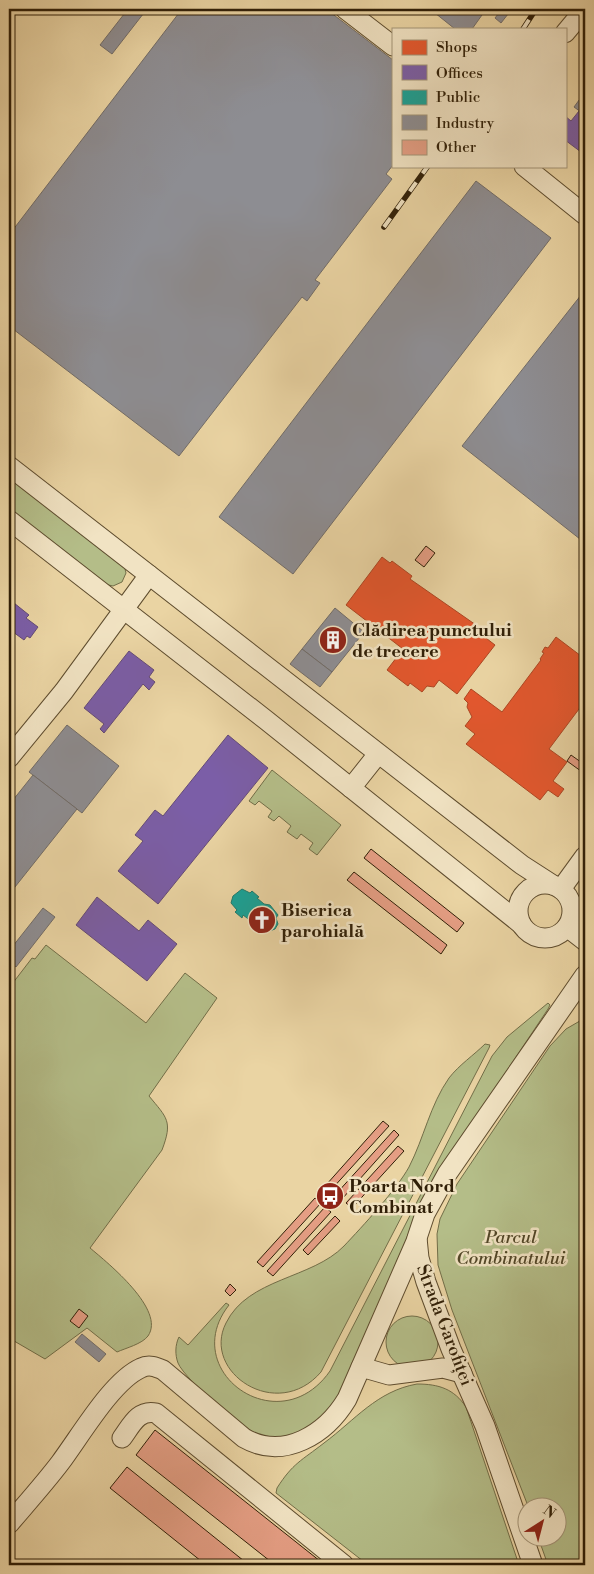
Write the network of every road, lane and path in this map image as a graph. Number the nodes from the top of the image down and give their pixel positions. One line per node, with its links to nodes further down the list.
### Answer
1 (345, 9): 4 (street)
2 (585, 9): 3 (street)
3 (566, 32)
4 (392, 45)
5 (526, 168): 6 (street)
6 (585, 215)
7 (9, 466): 9 (street)
8 (9, 520): 10 (street)
9 (149, 575): 10 (street); 11 (street)
10 (123, 609): 12 (street); 13 (street)
11 (378, 754): 13 (street); 15 (street)
12 (9, 758)
13 (351, 788): 16 (street)
14 (585, 856): 15 (street)
15 (557, 887): 16 (street); 17 (street)
16 (521, 924): 17 (street)
17 (567, 927): 18 (street)
18 (585, 941)
19 (585, 975): 20 (street, Strada Garofiței)
20 (417, 1238): 21 (street); 22 (street, Strada Garofiței)
21 (361, 1367): 22 (street); 24 (street)
22 (462, 1373): 26 (street, Strada Garofiței)
23 (122, 1438): 25 (street)
24 (9, 1524)
25 (344, 1565)
26 (533, 1565)

